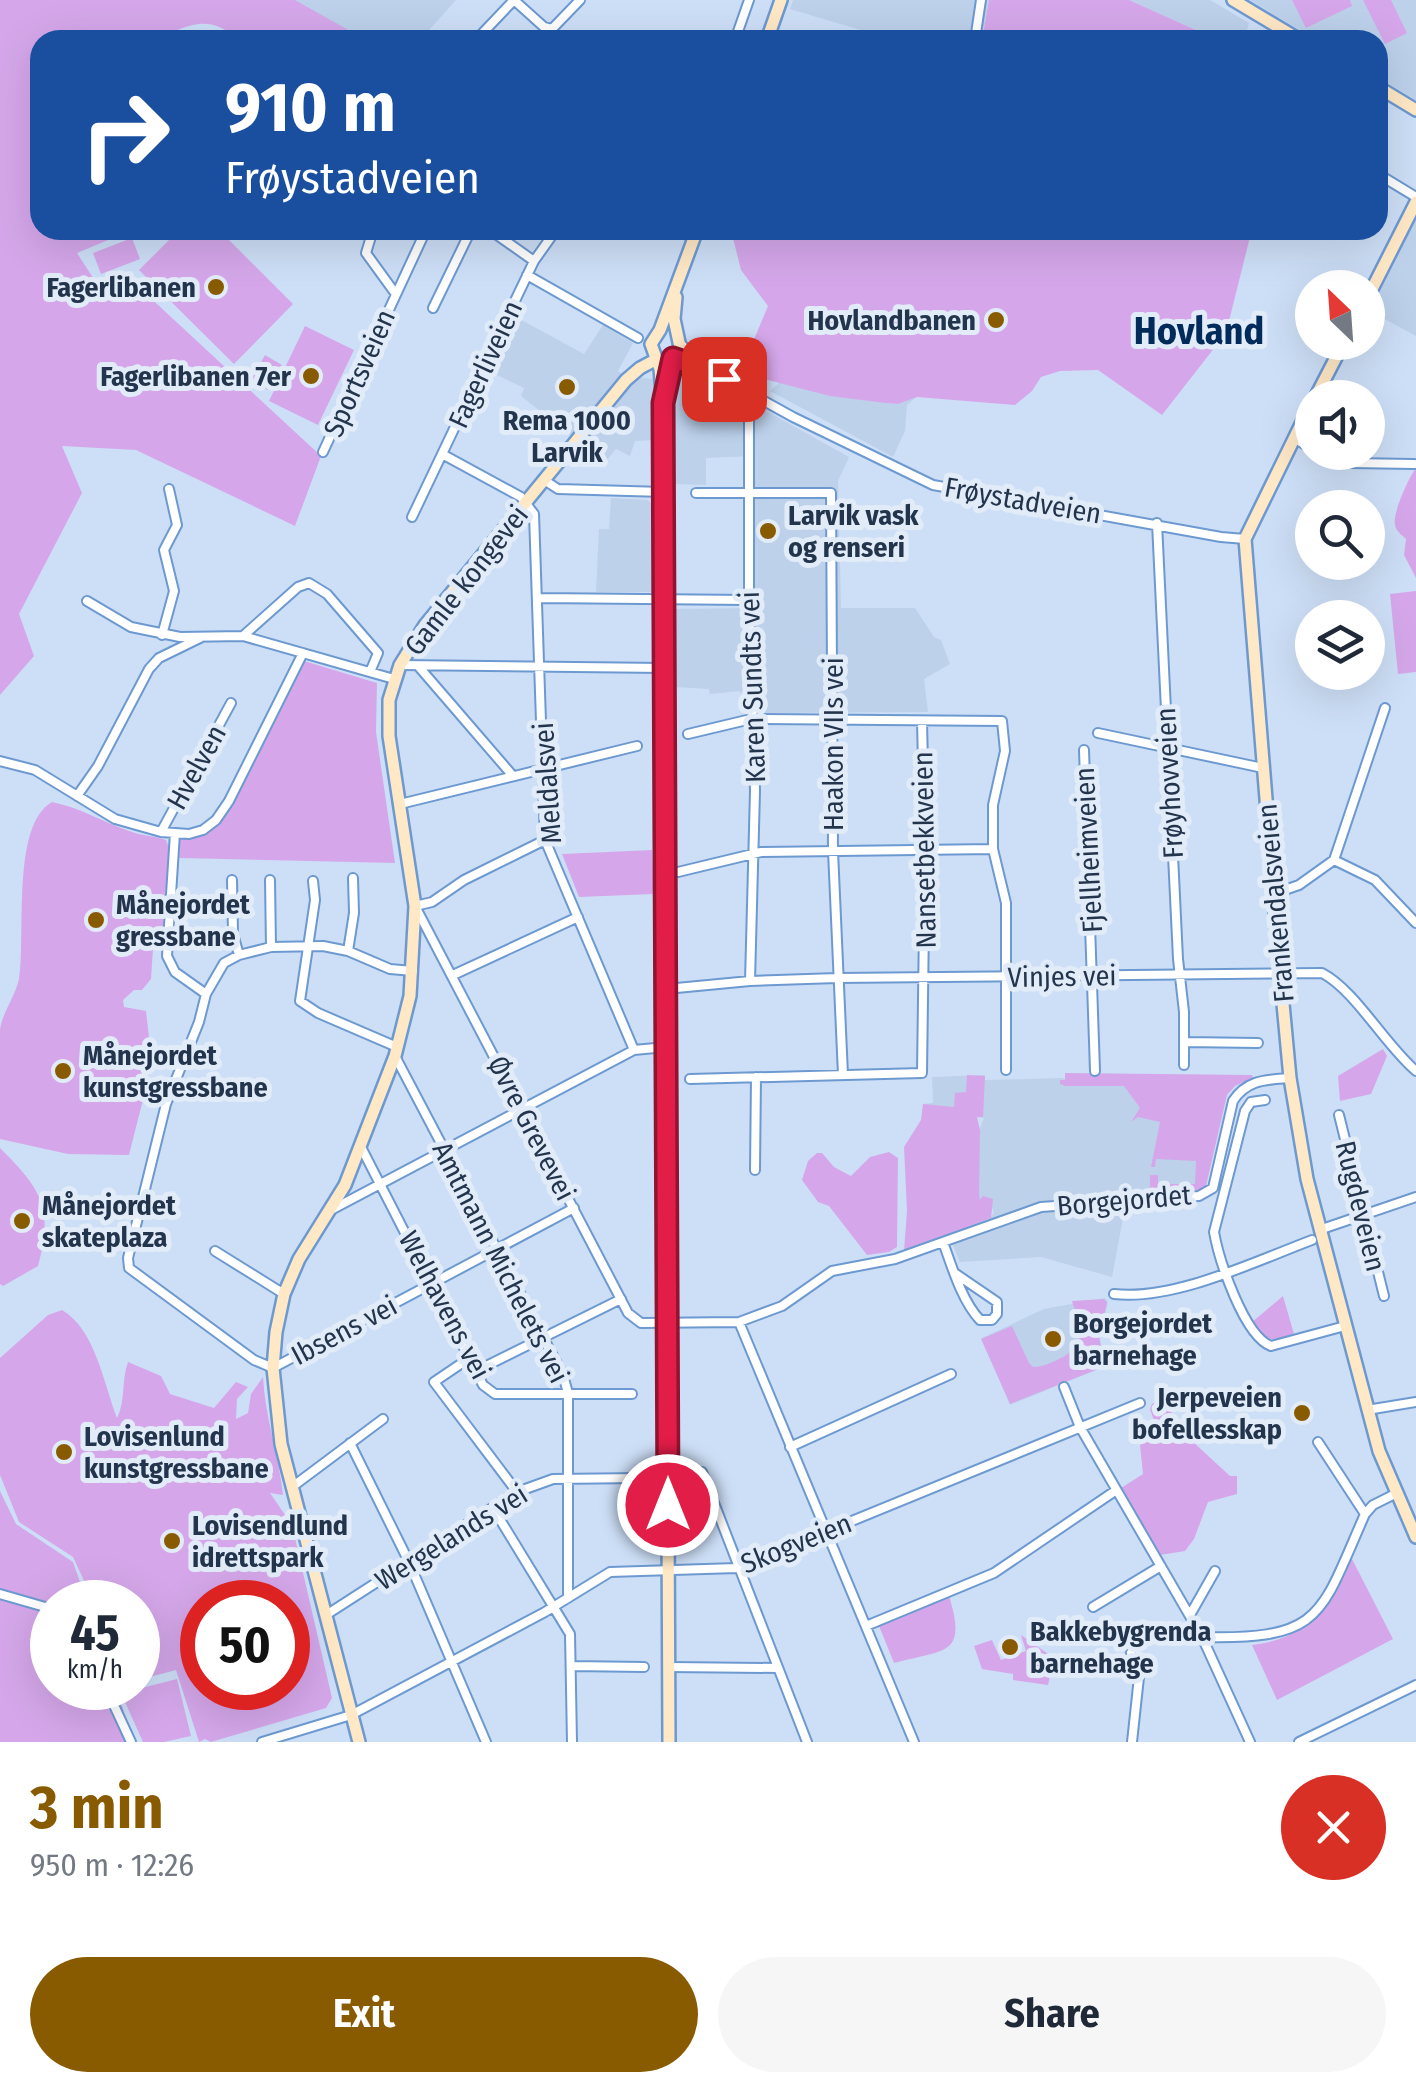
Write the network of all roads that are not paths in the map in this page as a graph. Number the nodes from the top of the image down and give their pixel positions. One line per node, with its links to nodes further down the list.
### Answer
1 (514, 0): 2 (street); 7 (street)
2 (580, 0)
3 (750, 0): 8 (street)
4 (781, 0): 9 (main road)
5 (981, 0): 10 (street)
6 (1233, 0): 11 (main road)
7 (486, 30)
8 (739, 30)
9 (770, 30)
10 (976, 30)
11 (1283, 30)
12 (1388, 93): 13 (main road)
13 (1416, 110)
14 (1388, 181): 15 (street)
15 (1416, 200): 23 (main road)
16 (370, 240): 26 (street, Sportsveien)
17 (421, 240): 26 (street, Sportsveien)
18 (466, 240): 27 (street, Sportsveien)
19 (504, 240): 22 (street)
20 (549, 240): 22 (street, Fagerliveien)
21 (693, 240): 25 (main road, Gamle kongevei)
22 (534, 261): 24 (street, Fagerliveien)
23 (1381, 270)
24 (527, 275): 28 (street, Fagerliveien); 39 (street, Fagerliveien)
25 (675, 291): 29 (main road, Gamle kongevei); 30 (main road)
26 (395, 294): 38 (street, Sportsveien)
27 (433, 308)
28 (638, 338)
29 (654, 340): 30 (main road); 32 (main road); 34 (main road, Gamle kongevei)
30 (678, 340): 31 (main road); 33 (street, Frøystadveien)
31 (673, 358): 32 (main road); 33 (street, Frøystadveien); 36 (main road)
32 (658, 359): 34 (main road, Gamle kongevei); 36 (main road)
33 (706, 369): 35 (street, Frøystadveien)
34 (626, 380): 42 (main road, Gamle kongevei)
35 (749, 394): 46 (street, Karen Sundts vei); 49 (street, Frøystadveien)
36 (663, 403): 44 (main road)
37 (1294, 438): 50 (main road)
38 (324, 452)
39 (442, 454): 47 (street, Fagerliveien); 48 (street, Fagerliveien)
40 (1385, 464): 41 (street)
41 (1414, 464)
42 (544, 480): 44 (street); 47 (main road, Gamle kongevei)
43 (170, 489): 55 (street)
44 (664, 492): 52 (main road)
45 (696, 492): 46 (street)
46 (750, 492): 53 (street, Karen Sundts vei); 68 (street, Haakon VIIs vei)
47 (526, 502): 51 (street, Meldalsvei); 59 (main road, Gamle kongevei)
48 (412, 517)
49 (1158, 523): 50 (street, Frøystadveien); 73 (street, Frøyhovveien)
50 (1245, 539): 77 (main road, Frankendalsveien)
51 (538, 598): 52 (street); 61 (street, Meldalsvei)
52 (664, 600): 53 (street); 62 (main road)
53 (749, 600): 67 (street, Karen Sundts vei)
54 (87, 601): 55 (street)
55 (162, 635): 56 (street)
56 (206, 635): 57 (street); 79 (street)
57 (244, 636): 58 (street); 63 (street)
58 (303, 654): 63 (street); 82 (street)
59 (400, 665): 60 (street); 64 (main road, Gamle kongevei)
60 (420, 667): 61 (street); 78 (street)
61 (540, 668): 62 (street); 76 (street, Meldalsvei)
62 (664, 668): 111 (main road)
63 (370, 672): 64 (street)
64 (394, 679): 80 (main road, Gamle kongevei)
65 (231, 703): 81 (street, Hvelven)
66 (1385, 708): 88 (street)
67 (752, 718): 68 (street); 71 (street); 87 (street, Karen Sundts vei)
68 (833, 720): 69 (street); 85 (street, Haakon VIIs vei)
69 (922, 722): 84 (street); 86 (street, Nansetbekkveien)
70 (1098, 732): 73 (street)
71 (688, 734)
72 (637, 746): 76 (street)
73 (1168, 746): 77 (street); 104 (street, Frøyhovveien)
74 (1084, 750): 106 (street, Fjellheimveien)
75 (0, 761): 79 (street)
76 (544, 768): 78 (street); 83 (street, Meldalsvei)
77 (1263, 768): 94 (main road, Frankendalsveien)
78 (513, 776): 80 (street)
79 (77, 796): 81 (street)
80 (400, 804): 95 (main road, Gamle kongevei)
81 (161, 832): 82 (street)
82 (175, 832): 112 (street)
83 (545, 840): 95 (street); 96 (street, Meldalsvei)
84 (993, 849): 86 (street); 109 (street)
85 (833, 851): 86 (street); 87 (street); 107 (street, Haakon VIIs vei)
86 (925, 851): 108 (street, Nansetbekkveien)
87 (752, 854): 89 (street); 110 (street, Karen Sundts vei)
88 (1334, 860): 94 (street); 97 (street)
89 (678, 872)
90 (353, 878): 100 (street)
91 (232, 880): 101 (street)
92 (270, 880): 99 (street)
93 (313, 881): 98 (street)
94 (1276, 893): 103 (main road, Frankendalsveien)
95 (415, 906): 102 (main road, Gamle kongevei); 105 (street, Øvre Grevevei)
96 (578, 917): 105 (street); 116 (street, Meldalsvei)
97 (1416, 923)
98 (309, 946): 99 (street); 100 (street); 117 (street)
99 (271, 947): 101 (street)
100 (348, 952): 102 (street)
101 (239, 954): 112 (street)
102 (414, 971): 117 (main road, Gamle kongevei)
103 (1280, 972): 104 (street, Vinjes vei); 121 (street, Vinjes vei); 125 (main road, Frankendalsveien)
104 (1180, 974): 106 (street, Vinjes vei); 113 (street, Frøyhovveien)
105 (453, 975): 127 (street, Øvre Grevevei)
106 (1094, 976): 109 (street, Vinjes vei); 120 (street, Fjellheimveien)
107 (837, 978): 108 (street, Vinjes vei); 110 (street, Vinjes vei); 122 (street, Haakon VIIs vei)
108 (925, 978): 109 (street, Vinjes vei); 122 (street, Nansetbekkveien)
109 (1007, 978): 119 (street)
110 (750, 980): 111 (street, Vinjes vei)
111 (666, 990): 115 (main road)
112 (206, 994): 154 (street)
113 (1184, 1042): 114 (street); 118 (street, Frøyhovveien)
114 (1258, 1043)
115 (666, 1047): 116 (street); 150 (main road)
116 (634, 1050): 127 (street)
117 (396, 1052): 129 (main road, Gamle kongevei); 130 (street, Amtmann Michelets vei)
118 (1184, 1066)
119 (1006, 1070)
120 (1096, 1071)
121 (1416, 1072)
122 (843, 1076): 123 (street)
123 (756, 1077): 124 (street); 131 (street)
124 (690, 1078)
125 (1290, 1078): 138 (main road, Frankendalsveien); 139 (street, Borgejordet)
126 (1265, 1100): 142 (street)
127 (522, 1109): 130 (street); 134 (street, Øvre Grevevei)
128 (1339, 1115): 137 (street, Rugdeveien)
129 (361, 1146): 132 (street, Welhavens vei); 135 (main road, Gamle kongevei)
130 (444, 1150): 132 (street); 140 (street, Amtmann Michelets vei)
131 (755, 1170)
132 (382, 1184): 135 (street); 144 (street, Welhavens vei)
133 (1414, 1197): 136 (street); 137 (street)
134 (574, 1208): 140 (street, Ibsens vei); 148 (street, Øvre Grevevei)
135 (333, 1209): 145 (main road, Gamle kongevei)
136 (1416, 1210)
137 (1363, 1214): 138 (street); 147 (street, Rugdeveien)
138 (1316, 1235): 142 (street); 151 (main road, Frankendalsveien)
139 (943, 1242): 143 (street); 149 (street, Borgejordet)
140 (496, 1249): 144 (street, Ibsens vei); 152 (street, Amtmann Michelets vei)
141 (215, 1251): 145 (street)
142 (1226, 1272): 146 (street); 151 (street)
143 (956, 1274): 143 (street)
144 (431, 1283): 153 (street, Welhavens vei); 154 (street, Ibsens vei)
145 (284, 1294): 154 (main road, Gamle kongevei)
146 (1114, 1294)
147 (1384, 1296)
148 (621, 1298): 150 (street, Øvre Grevevei); 152 (street)
149 (740, 1322): 150 (street, Borgejordet); 167 (street)
150 (667, 1324): 182 (main road)
151 (1345, 1326): 162 (main road, Frankendalsveien)
152 (542, 1338): 155 (street); 158 (street, Amtmann Michelets vei)
153 (468, 1359): 155 (street, Welhavens vei); 173 (street)
154 (273, 1368): 171 (main road, Gamle kongevei)
155 (476, 1371): 158 (street, Welhavens vei)
156 (952, 1374): 167 (street)
157 (1064, 1387): 164 (street)
158 (568, 1393): 159 (street, Welhavens vei); 169 (street, Amtmann Michelets vei)
159 (632, 1394)
160 (1416, 1402): 162 (street)
161 (1140, 1404): 164 (street, Skogveien)
162 (1367, 1410): 174 (main road, Frankendalsveien)
163 (383, 1419): 166 (street)
164 (1080, 1427): 172 (street); 177 (street, Skogveien)
165 (1318, 1442): 176 (street)
166 (350, 1443): 171 (street); 179 (street)
167 (790, 1446): 177 (street)
168 (702, 1472): 181 (street)
169 (568, 1478): 170 (street, Wergelands vei); 173 (street, Wergelands vei); 185 (street, Amtmann Michelets vei)
170 (642, 1478)
171 (292, 1487): 189 (main road, Gamle kongevei)
172 (1115, 1490): 180 (street); 191 (street)
173 (516, 1492): 175 (street, Wergelands vei)
174 (1396, 1494): 176 (street); 178 (main road, Frankendalsveien)
175 (493, 1508): 179 (street, Wergelands vei); 187 (street)
176 (1366, 1514): 192 (street)
177 (825, 1532): 181 (street, Skogveien); 191 (street)
178 (1416, 1537)
179 (409, 1562): 189 (street, Wergelands vei); 194 (street)
180 (1161, 1566): 188 (street); 190 (street)
181 (737, 1568): 182 (street, Skogveien); 198 (street)
182 (668, 1570): 185 (street, Skogveien); 197 (main road)
183 (1215, 1571): 190 (street)
184 (0, 1594): 186 (street)
185 (568, 1598): 187 (street, Skogveien)
186 (30, 1603)
187 (555, 1606): 194 (street, Skogveien); 195 (street)
188 (1094, 1607)
189 (326, 1615): 201 (main road, Gamle kongevei)
190 (1190, 1615): 192 (street)
191 (866, 1626): 209 (street)
192 (1202, 1637): 211 (street)
193 (1132, 1653): 210 (street)
194 (454, 1660): 201 (street, Skogveien); 205 (street)
195 (572, 1666): 196 (street); 206 (street)
196 (644, 1667)
197 (670, 1667): 198 (street); 207 (main road)
198 (777, 1668): 208 (street)
199 (1416, 1685): 212 (street)
200 (116, 1710): 202 (street)
201 (351, 1715): 203 (street, Skogveien); 204 (main road, Gamle kongevei)
202 (131, 1742)
203 (262, 1742)
204 (358, 1742)
205 (486, 1742)
206 (572, 1742)
207 (669, 1742)
208 (807, 1742)
209 (914, 1742)
210 (1132, 1742)
211 (1250, 1742)
212 (1299, 1742)

